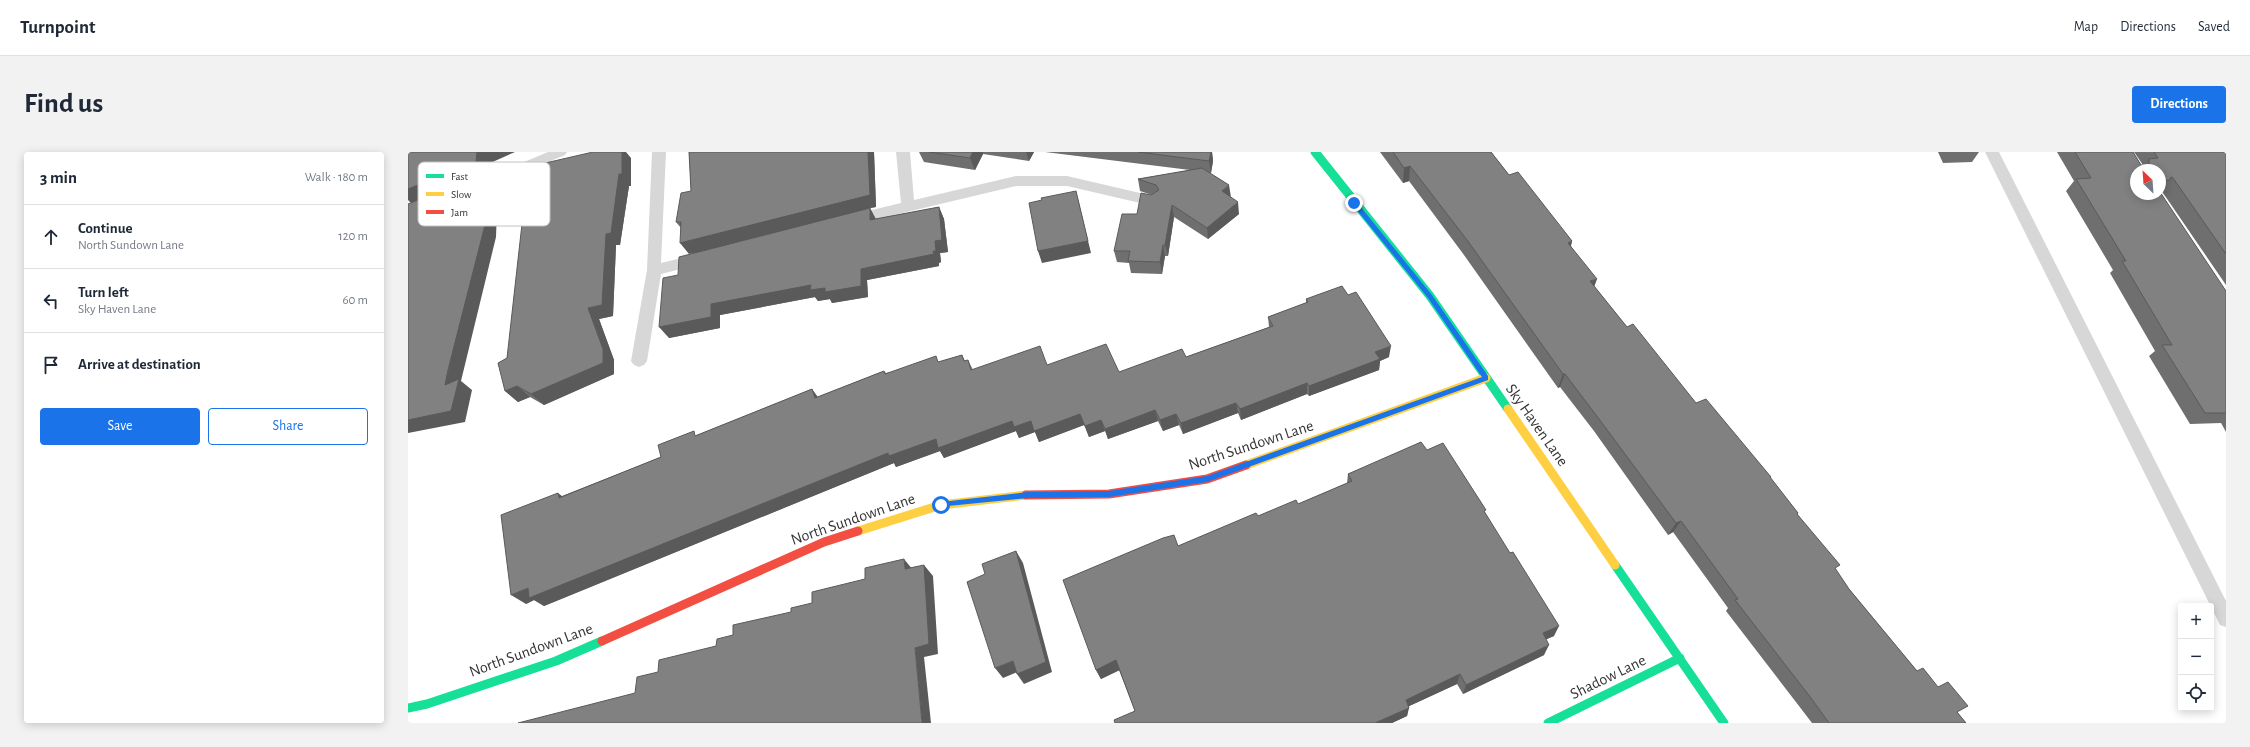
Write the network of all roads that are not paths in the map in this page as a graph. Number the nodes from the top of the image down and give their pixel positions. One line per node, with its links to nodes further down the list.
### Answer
1 (560, 152): 6 (lane)
2 (659, 152): 11 (lane)
3 (903, 152): 8 (lane)
4 (1315, 152): 13 (street, Sky Haven Lane)
5 (1992, 152): 14 (lane)
6 (536, 162)
7 (1153, 201): 8 (lane)
8 (908, 205): 9 (lane)
9 (839, 223)
10 (716, 254): 11 (lane)
11 (654, 270): 12 (lane)
12 (640, 361)
13 (1486, 378): 15 (street, Sky Haven Lane); 16 (street, North Sundown Lane)
14 (2226, 619)
15 (1680, 658): 17 (street, Shadow Lane); 18 (street, Sky Haven Lane)
16 (408, 708)
17 (1548, 723)
18 (1724, 723)

